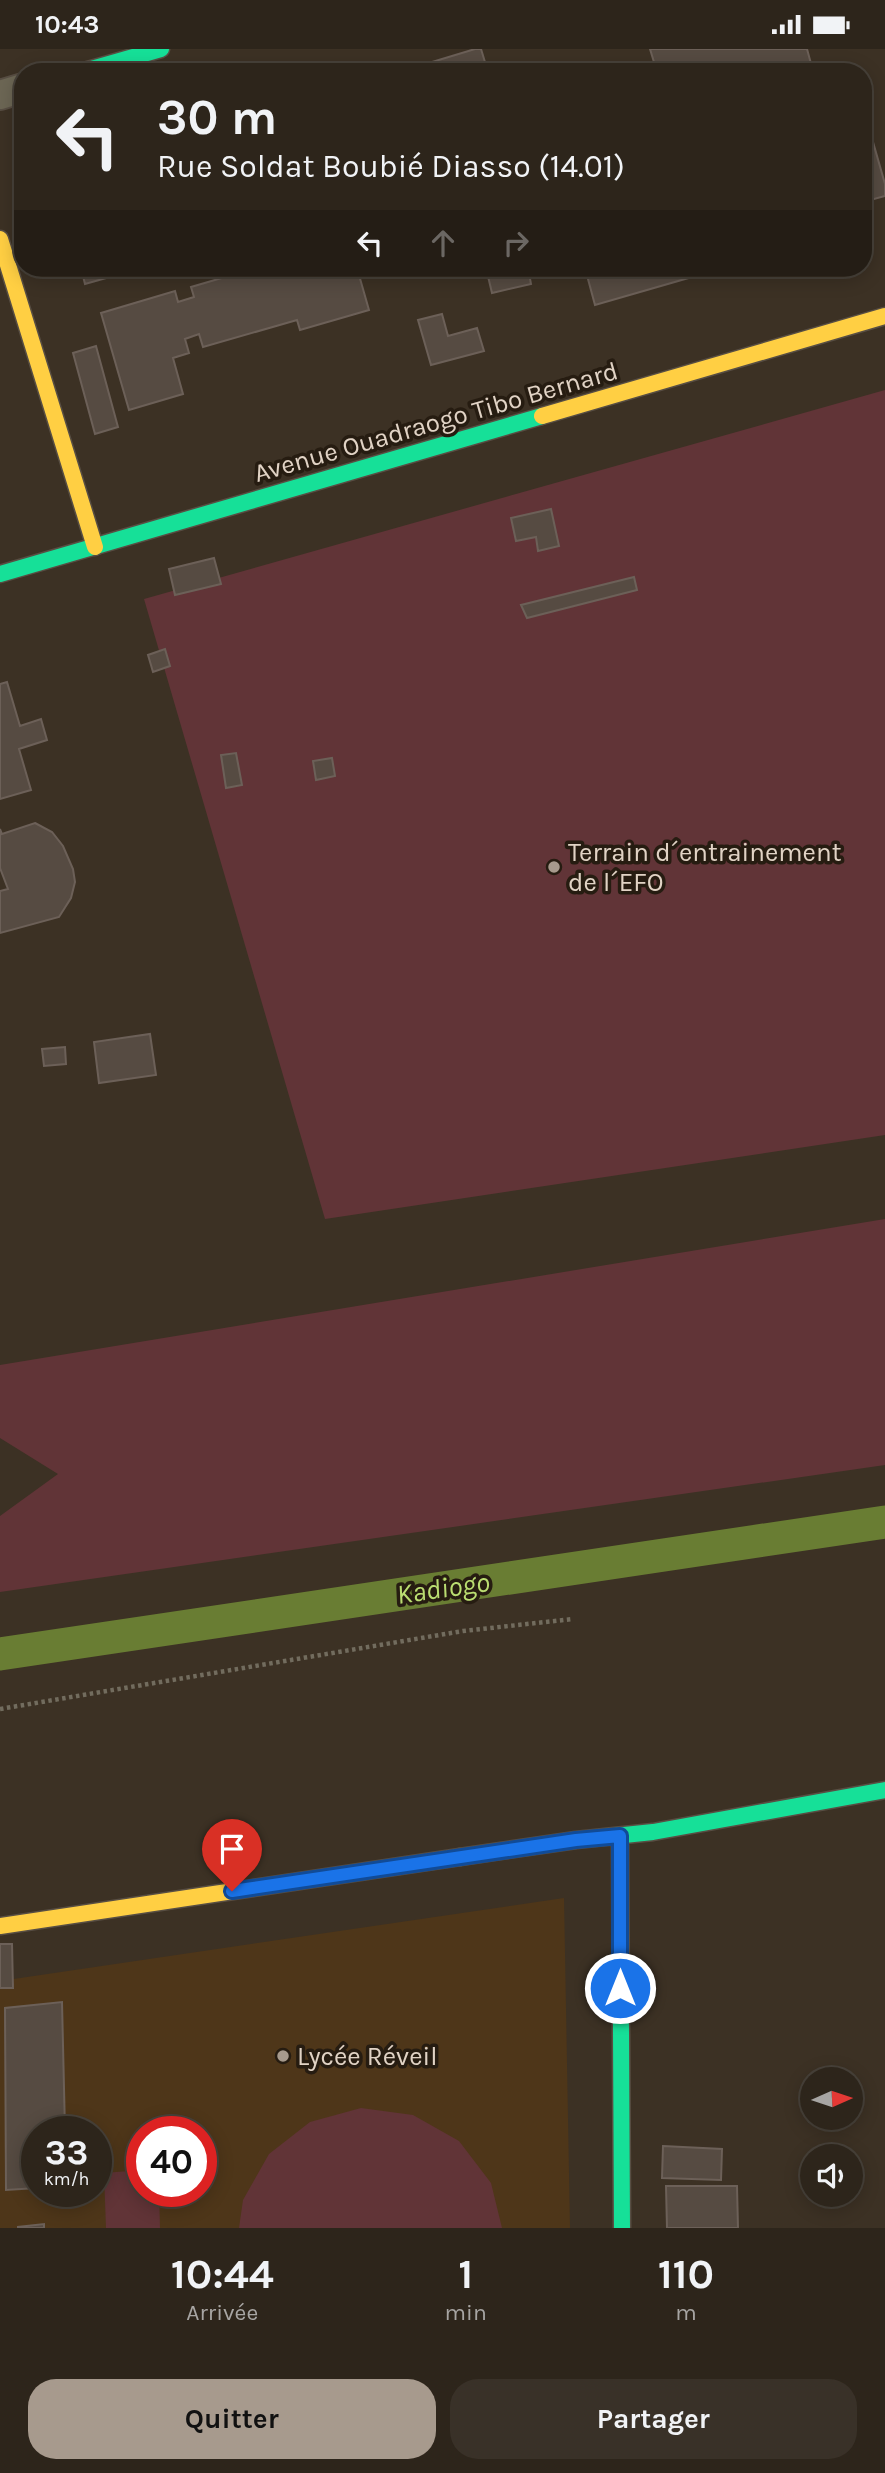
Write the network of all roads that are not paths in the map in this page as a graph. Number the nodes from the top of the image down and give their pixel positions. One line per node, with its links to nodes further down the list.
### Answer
1 (161, 49): 2 (street)
2 (112, 63)
3 (0, 239): 5 (street)
4 (885, 316): 5 (street, Avenue Ouadraogo Tibo Bernard)
5 (95, 547): 6 (street, Avenue Ouadraogo Tibo Bernard)
6 (0, 574)
7 (885, 1790): 8 (street)
8 (620, 1836): 9 (street); 10 (street)
9 (0, 1926)
10 (622, 2228)

